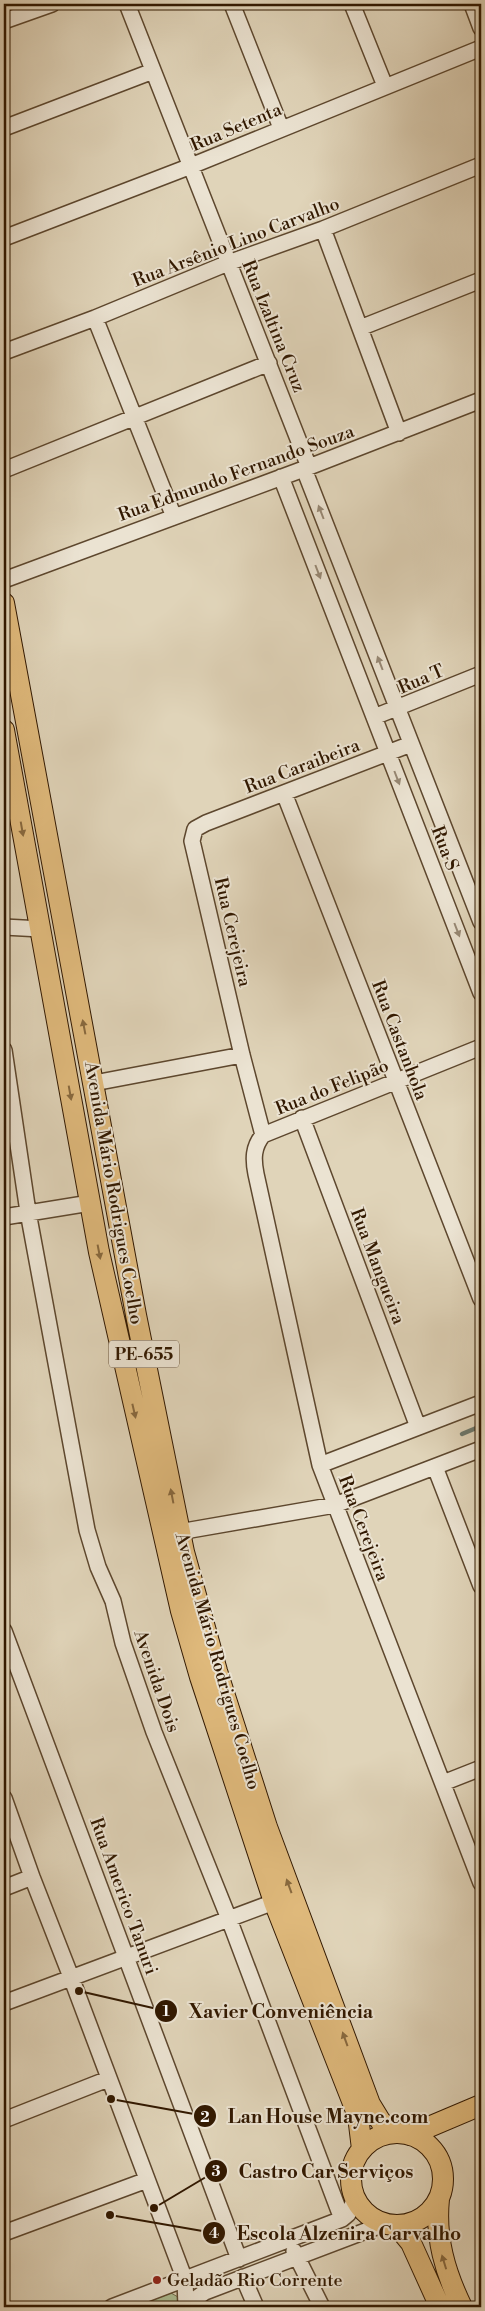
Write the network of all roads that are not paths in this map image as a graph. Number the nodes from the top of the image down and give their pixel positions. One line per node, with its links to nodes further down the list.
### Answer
1 (52, 4): 6 (street)
2 (127, 4): 9 (street, Rua Izaltina Cruz)
3 (232, 4): 12 (street)
4 (352, 4): 10 (street)
5 (472, 4): 7 (street)
6 (4, 20)
7 (481, 28)
8 (481, 48): 10 (street, Rua Setenta)
9 (153, 71): 11 (street); 14 (street, Rua Izaltina Cruz)
10 (385, 86): 12 (street, Rua Setenta)
11 (4, 128)
12 (281, 128): 14 (street, Rua Setenta)
13 (481, 165): 15 (street, Rua Arsênio Lino Carvalho)
14 (191, 166): 16 (street, Rua Setenta); 17 (street, Rua Izaltina Cruz)
15 (323, 229): 17 (street, Rua Arsênio Lino Carvalho); 20 (street)
16 (4, 238)
17 (228, 263): 19 (street, Rua Arsênio Lino Carvalho); 22 (street, Rua Izaltina Cruz)
18 (481, 280): 20 (street)
19 (95, 318): 21 (street, Rua Arsênio Lino Carvalho); 24 (street)
20 (360, 328): 25 (street)
21 (4, 352)
22 (269, 363): 24 (street); 26 (street, Rua Izaltina Cruz)
23 (481, 400): 25 (street, Rua Edmundo Fernando Souza)
24 (134, 416): 27 (street); 29 (street)
25 (399, 433): 26 (street, Rua Edmundo Fernando Souza)
26 (306, 468): 28 (street, Rua Edmundo Fernando Souza); 33 (street, Rua Izaltina Cruz, one-way to 26)
27 (4, 470)
28 (282, 477): 29 (street, Rua Edmundo Fernando Souza); 34 (street, Rua S, one-way to 34)
29 (174, 516): 30 (street, Rua Edmundo Fernando Souza)
30 (4, 580)
31 (4, 603): 48 (main road, Avenida Mário Rodrigues Coelho / PE-655, one-way to 31)
32 (481, 674): 33 (street, Rua T)
33 (398, 708): 34 (street, Rua T); 36 (street, Rua S)
34 (374, 716): 37 (street, Rua S)
35 (4, 730): 42 (main road, Avenida Mário Rodrigues Coelho / PE-655, one-way to 42)
36 (411, 744): 37 (street, Rua Caraibeira); 40 (street, Rua S)
37 (387, 753): 38 (street, Rua Caraibeira); 43 (street, Rua S, one-way to 43)
38 (284, 793): 39 (street, Rua Caraibeira); 47 (street, Rua Castanhola)
39 (206, 823): 46 (street, Rua Cerejeira)
40 (481, 922)
41 (4, 927): 42 (street)
42 (40, 929): 52 (main road, Avenida Mário Rodrigues Coelho / PE-655, one-way to 52)
43 (481, 993)
44 (481, 1047): 47 (street, Rua do Felipão)
45 (4, 1050): 53 (street, Avenida Dois)
46 (242, 1055): 48 (street); 50 (street)
47 (396, 1082): 49 (street, Rua do Felipão); 55 (street, Rua Castanhola)
48 (94, 1083): 62 (main road, Avenida Mário Rodrigues Coelho / PE-655, one-way to 48)
49 (302, 1118): 50 (street, Rua do Felipão); 57 (street, Rua Mangueira)
50 (263, 1134): 51 (street, Rua do Felipão)
51 (256, 1174): 59 (street, Rua Cerejeira)
52 (90, 1203): 53 (street); 71 (main road, Avenida Mário Rodrigues Coelho / PE-655, one-way to 71)
53 (28, 1212): 54 (street); 72 (street, Avenida Dois)
54 (4, 1217)
55 (481, 1299)
56 (481, 1403): 57 (street)
57 (418, 1426): 59 (street)
58 (481, 1449): 60 (street)
59 (320, 1465): 61 (street, Rua Cerejeira)
60 (435, 1467): 61 (street); 63 (street)
61 (335, 1505): 62 (street); 66 (street, Rua Cerejeira)
62 (179, 1532): 79 (main road, Avenida Mário Rodrigues Coelho / PE-655, one-way to 62)
63 (481, 1586)
64 (4, 1631): 73 (street, Rua Americo Tanuri)
65 (481, 1768): 66 (street)
66 (443, 1783): 69 (street, Rua Cerejeira)
67 (4, 1798): 68 (street)
68 (32, 1877): 70 (street); 74 (street)
69 (481, 1883)
70 (4, 1888)
71 (274, 1902): 72 (street); 80 (main road, Avenida Mário Rodrigues Coelho / PE-655)
72 (228, 1919): 73 (street); 84 (street, Avenida Dois)
73 (127, 1958): 74 (street); 89 (street, Rua Americo Tanuri)
74 (72, 1977): 75 (street); 76 (street)
75 (4, 2003)
76 (108, 2079): 78 (street); 81 (street)
77 (481, 2105): 79 (main road)
78 (4, 2120)
79 (404, 2134): 80 (main road); 83 (main road, PE-655)
80 (362, 2149): 82 (main road)
81 (147, 2180): 86 (street); 91 (street)
82 (355, 2199): 84 (street); 85 (main road)
83 (440, 2199): 85 (main road); 97 (main road, PE-655, one-way to 83)
84 (342, 2219): 87 (street)
85 (391, 2225): 88 (street); 96 (main road)
86 (4, 2233)
87 (289, 2240): 88 (street); 89 (street)
88 (297, 2258): 90 (street); 95 (street)
89 (239, 2259): 91 (street)
90 (243, 2277): 93 (street); 94 (street)
91 (185, 2280): 92 (street); 93 (street)
92 (112, 2307)
93 (185, 2307)
94 (256, 2307)
95 (322, 2307)
96 (440, 2307)
97 (462, 2307)

